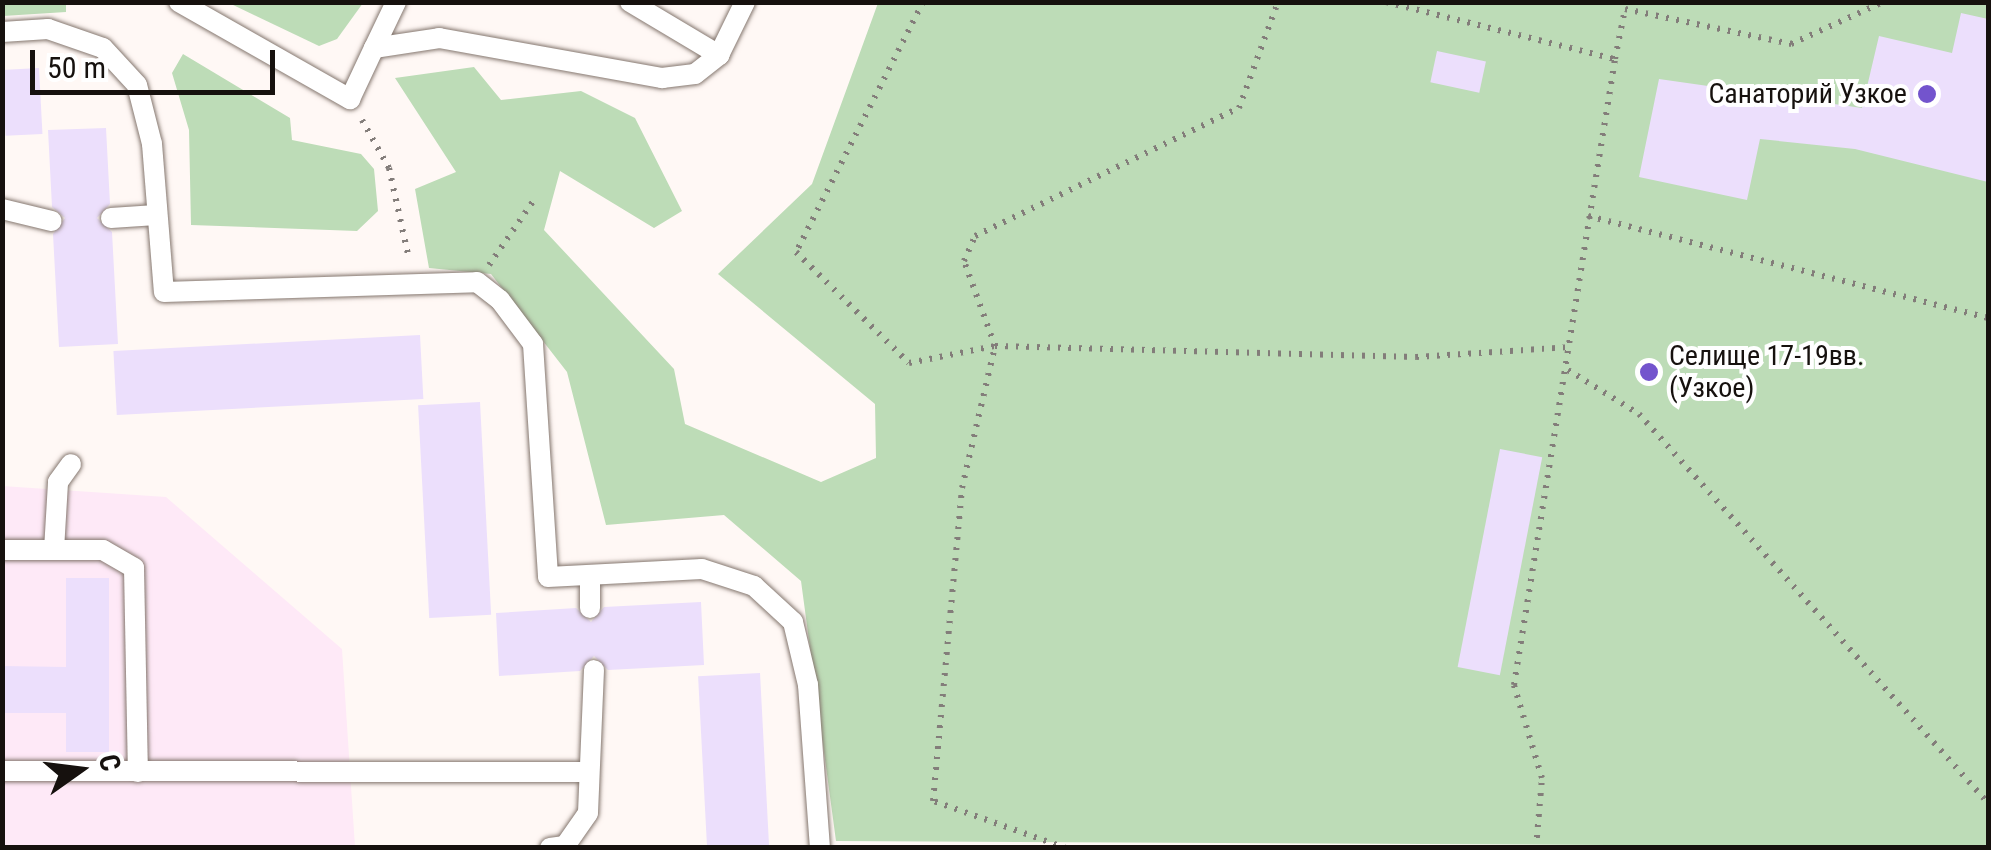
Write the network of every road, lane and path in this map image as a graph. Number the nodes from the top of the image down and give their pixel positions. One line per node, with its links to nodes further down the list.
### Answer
1 (179, 2): 13 (lane)
2 (396, 2): 10 (lane)
3 (630, 2): 11 (lane)
4 (745, 2): 11 (lane)
5 (923, 2): 23 (path)
6 (1278, 2): 23 (path)
7 (1386, 2): 12 (path)
8 (1882, 2): 12 (path)
9 (2, 32): 16 (lane)
10 (374, 48): 11 (lane); 13 (lane)
11 (719, 54)
12 (1615, 59): 17 (path)
13 (350, 99): 21 (path)
14 (536, 198): 20 (path)
15 (2, 210): 19 (lane)
16 (156, 215): 18 (lane); 21 (lane)
17 (1588, 216): 22 (path); 24 (path)
18 (111, 218)
19 (52, 221)
20 (477, 282): 21 (lane); 29 (lane)
21 (415, 284)
22 (1988, 318)
23 (995, 346): 24 (path); 38 (path)
24 (1569, 347): 25 (path)
25 (1568, 370): 35 (path); 39 (path)
26 (71, 464): 28 (lane)
27 (2, 550): 28 (lane)
28 (54, 550): 33 (lane)
29 (590, 575): 30 (lane); 37 (lane)
30 (590, 608)
31 (594, 670): 34 (lane)
32 (2, 771): 33 (lane)
33 (138, 772): 34 (lane)
34 (589, 772): 36 (lane)
35 (1988, 803)
36 (550, 848)
37 (820, 848)
38 (1066, 848)
39 (1536, 848)

